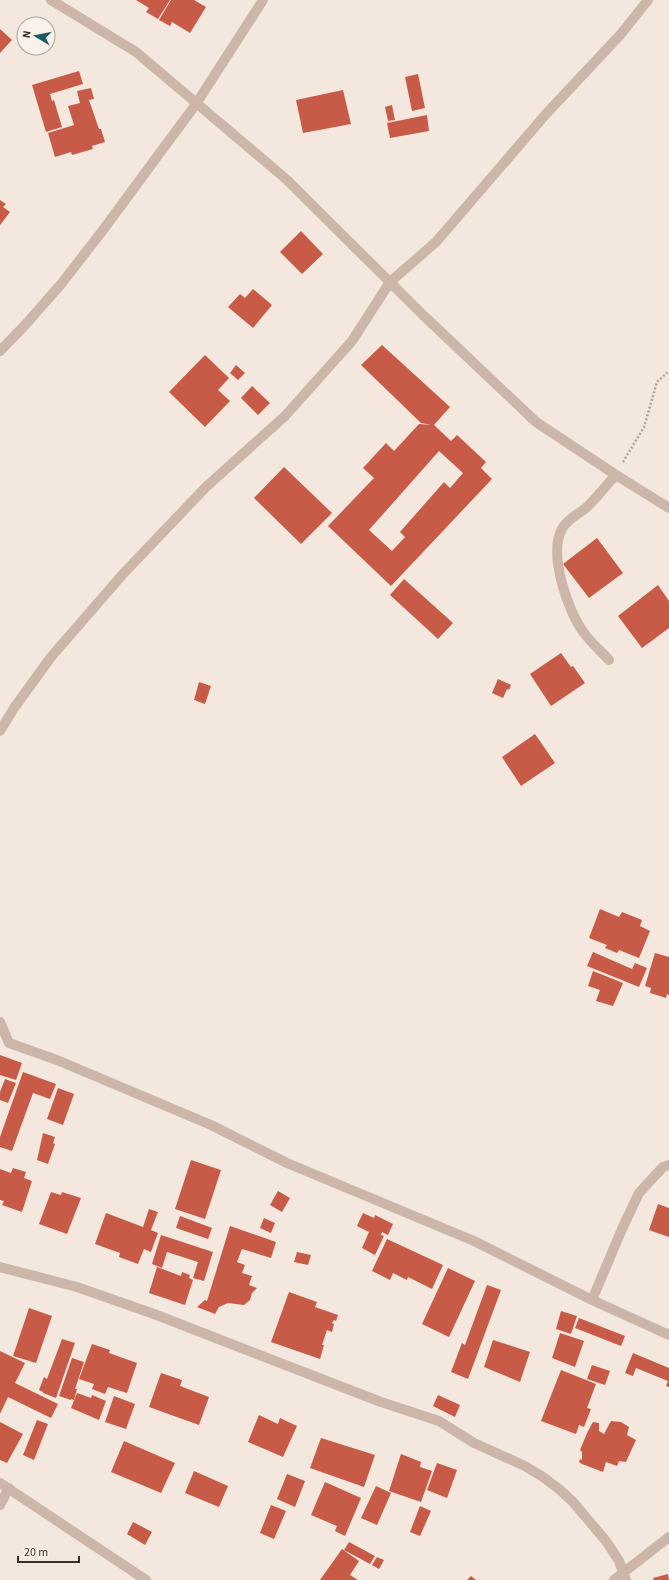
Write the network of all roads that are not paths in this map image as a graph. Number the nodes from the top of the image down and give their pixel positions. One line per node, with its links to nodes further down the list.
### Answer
1 (51, 0): 4 (street)
2 (264, 0): 4 (street)
3 (648, 0): 5 (street)
4 (196, 104): 5 (street); 6 (street)
5 (390, 282): 7 (street); 10 (street)
6 (0, 351)
7 (616, 475): 8 (street); 9 (street)
8 (669, 508)
9 (609, 660)
10 (0, 731)
11 (0, 1022): 14 (street)
12 (669, 1165): 14 (street)
13 (0, 1267): 20 (street)
14 (592, 1300): 15 (street)
15 (669, 1335)
16 (0, 1483): 17 (street)
17 (9, 1488): 18 (street); 21 (street)
18 (0, 1504)
19 (669, 1537): 20 (street)
20 (625, 1576): 22 (street)
21 (146, 1580)
22 (614, 1580)

